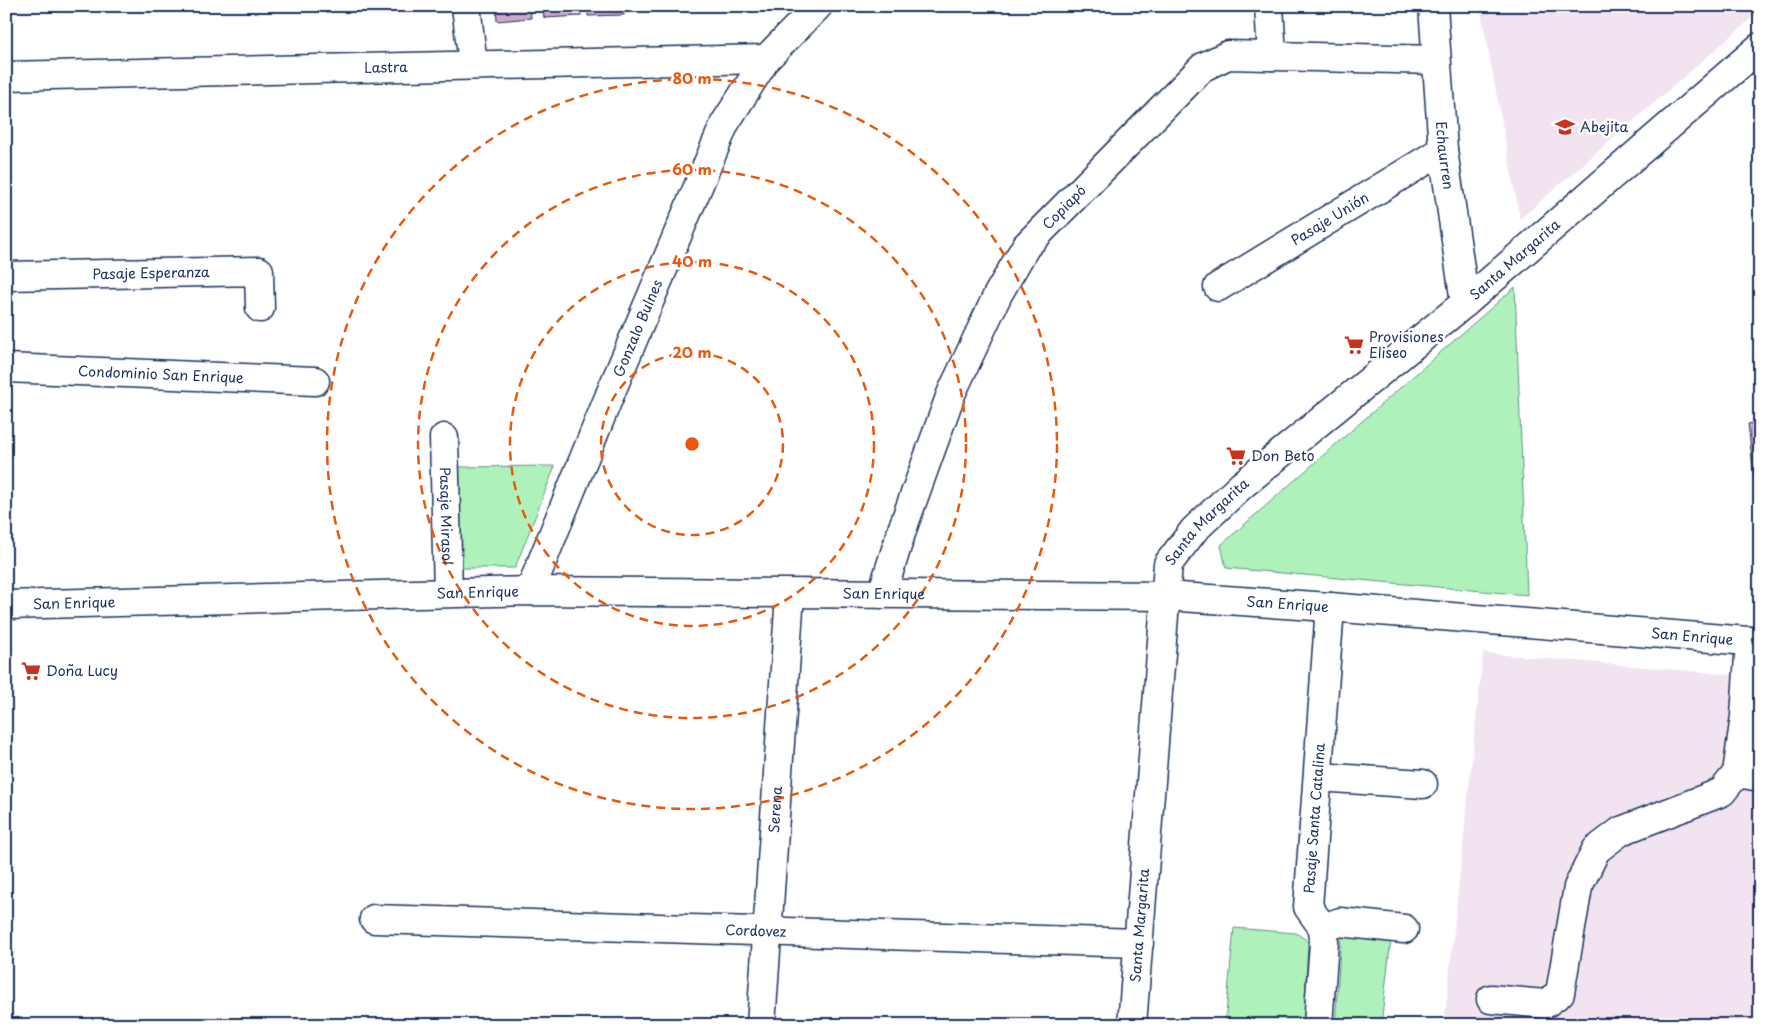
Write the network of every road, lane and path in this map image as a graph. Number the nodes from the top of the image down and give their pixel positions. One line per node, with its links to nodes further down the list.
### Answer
1 (466, 6): 9 (street)
2 (818, 6): 7 (street, Gonzalo Bulnes)
3 (1268, 6): 6 (street)
4 (1433, 6): 8 (street, Echaurren)
5 (1760, 47): 14 (street, Santa Margarita)
6 (1272, 56): 8 (street, Copiapó); 22 (street, Copiapó)
7 (766, 59): 9 (street, Lastra); 19 (street, Gonzalo Bulnes)
8 (1436, 60): 11 (street, Echaurren)
9 (473, 64): 10 (street, Lastra)
10 (6, 76)
11 (1443, 150): 13 (street, Pasaje Unión); 14 (street, Echaurren)
12 (6, 276): 15 (street, Pasaje Esperanza)
13 (1218, 287)
14 (1465, 303): 23 (street, Santa Margarita)
15 (260, 308)
16 (6, 368): 17 (street, Condominio San Enrique)
17 (315, 381)
18 (444, 438): 20 (street, Pasaje Mirasol)
19 (530, 591): 20 (street, San Enrique); 21 (street, San Enrique)
20 (448, 592): 24 (street, San Enrique)
21 (790, 594): 22 (street, San Enrique); 33 (street, Serena)
22 (882, 594): 23 (street, San Enrique)
23 (1165, 596): 25 (street, San Enrique); 34 (street, Santa Margarita)
24 (6, 605)
25 (1330, 607): 26 (street, San Enrique); 28 (street, Pasaje Santa Catalina)
26 (1755, 641): 27 (street)
27 (1748, 775): 35 (street)
28 (1318, 777): 29 (street); 31 (street, Pasaje Santa Catalina)
29 (1423, 784)
30 (374, 919): 33 (street, Cordovez)
31 (1322, 928): 32 (street); 38 (street)
32 (1404, 929)
33 (768, 930): 34 (street, Cordovez); 36 (street, Serena)
34 (1140, 943): 37 (street, Santa Margarita)
35 (1492, 999)
36 (761, 1025)
37 (1132, 1025)
38 (1318, 1025)

